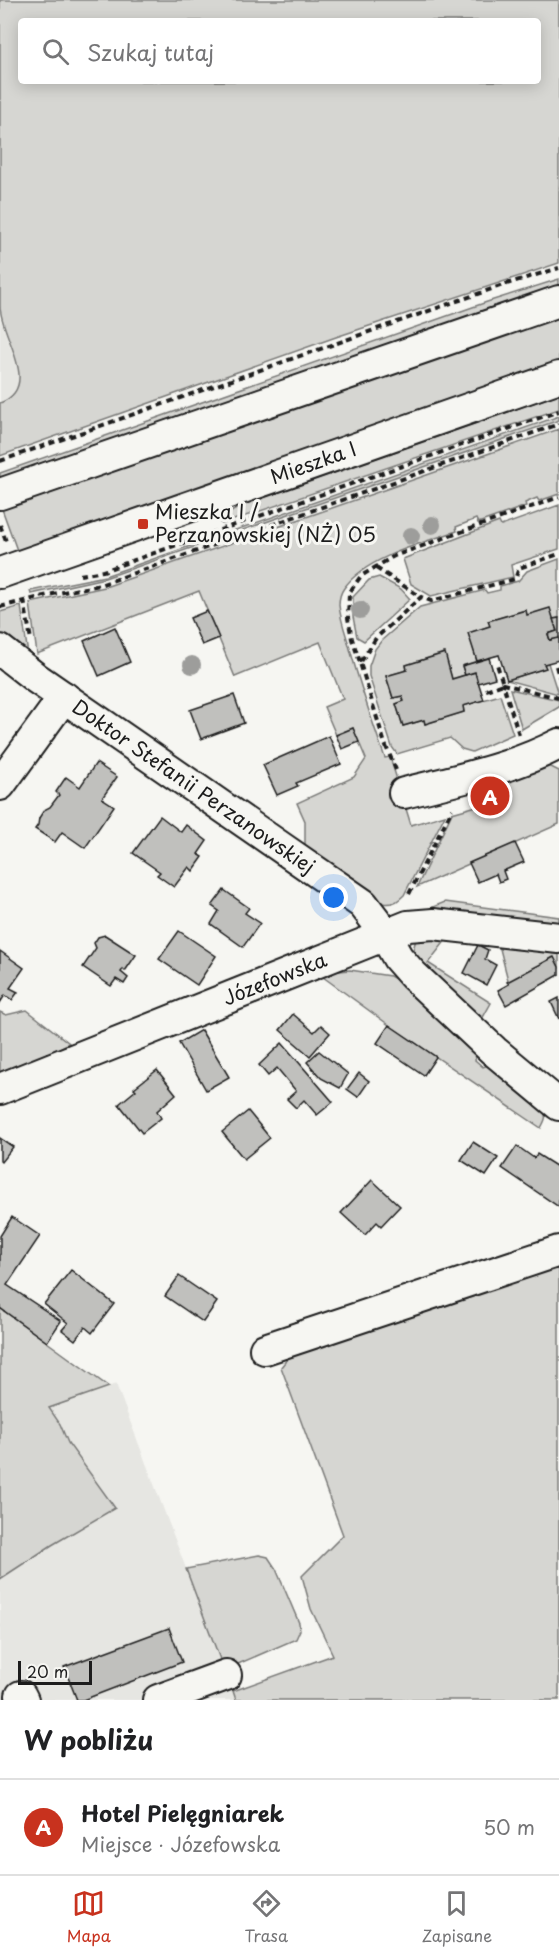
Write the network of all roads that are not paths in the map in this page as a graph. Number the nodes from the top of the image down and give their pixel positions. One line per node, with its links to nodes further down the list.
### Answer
1 (559, 301): 3 (street)
2 (559, 377): 4 (street, Mieszka I)
3 (0, 494)
4 (0, 573)
5 (0, 650): 6 (street, Doktor Stefanii Perzanowskiej)
6 (64, 697): 8 (street); 10 (street, Doktor Stefanii Perzanowskiej)
7 (559, 744): 9 (street)
8 (0, 785)
9 (404, 793)
10 (385, 934): 11 (street, Józefowska); 12 (street, Józefowska); 13 (street, Doktor Stefanii Perzanowskiej)
11 (559, 938)
12 (0, 1089)
13 (559, 1105)
14 (559, 1251): 15 (street)
15 (265, 1349)
16 (226, 1675): 17 (street)
17 (158, 1700)

